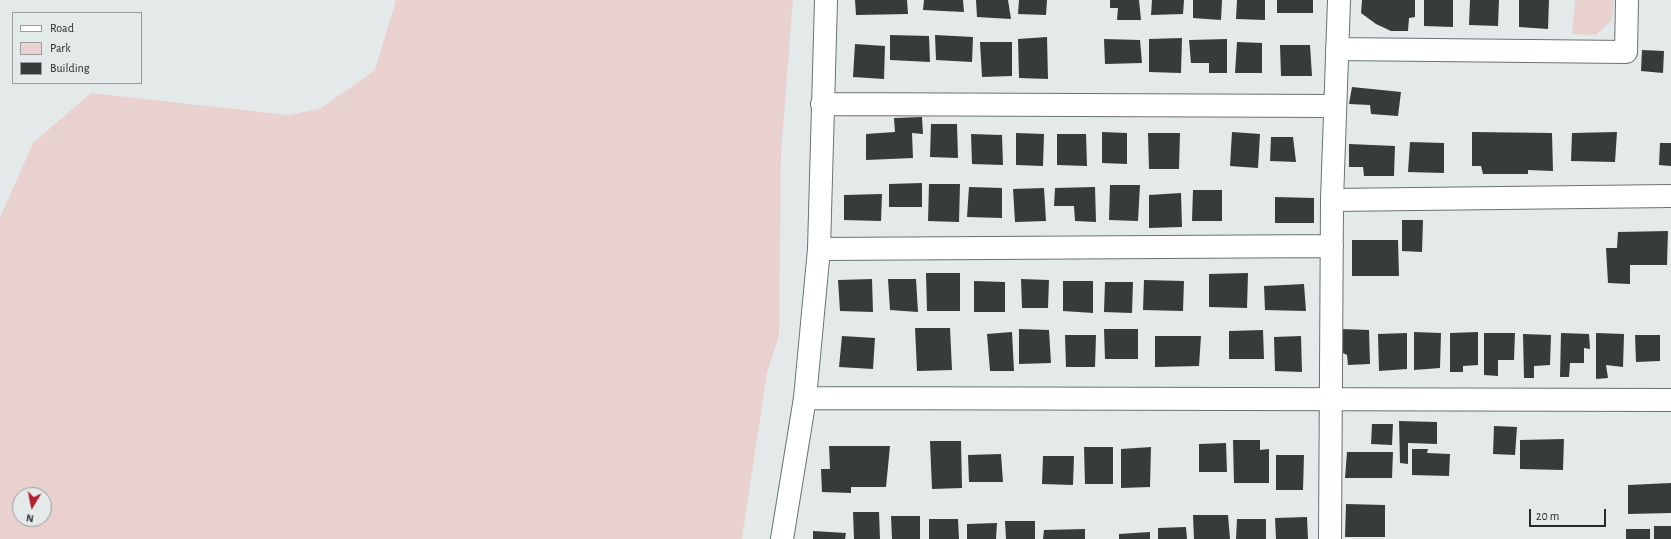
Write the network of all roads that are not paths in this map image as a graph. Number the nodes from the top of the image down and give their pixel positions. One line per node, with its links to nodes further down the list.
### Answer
1 (826, 0): 5 (street)
2 (1339, 0): 4 (street)
3 (1627, 0): 4 (street)
4 (1337, 49): 6 (street)
5 (822, 104): 6 (street); 10 (street)
6 (1335, 106): 8 (street)
7 (1671, 196): 8 (street)
8 (1332, 200): 9 (street)
9 (1332, 246): 10 (street); 12 (street)
10 (819, 249): 11 (street)
11 (805, 398): 12 (street); 14 (street)
12 (1331, 399): 13 (street); 15 (street)
13 (1671, 400)
14 (782, 539)
15 (1330, 539)

